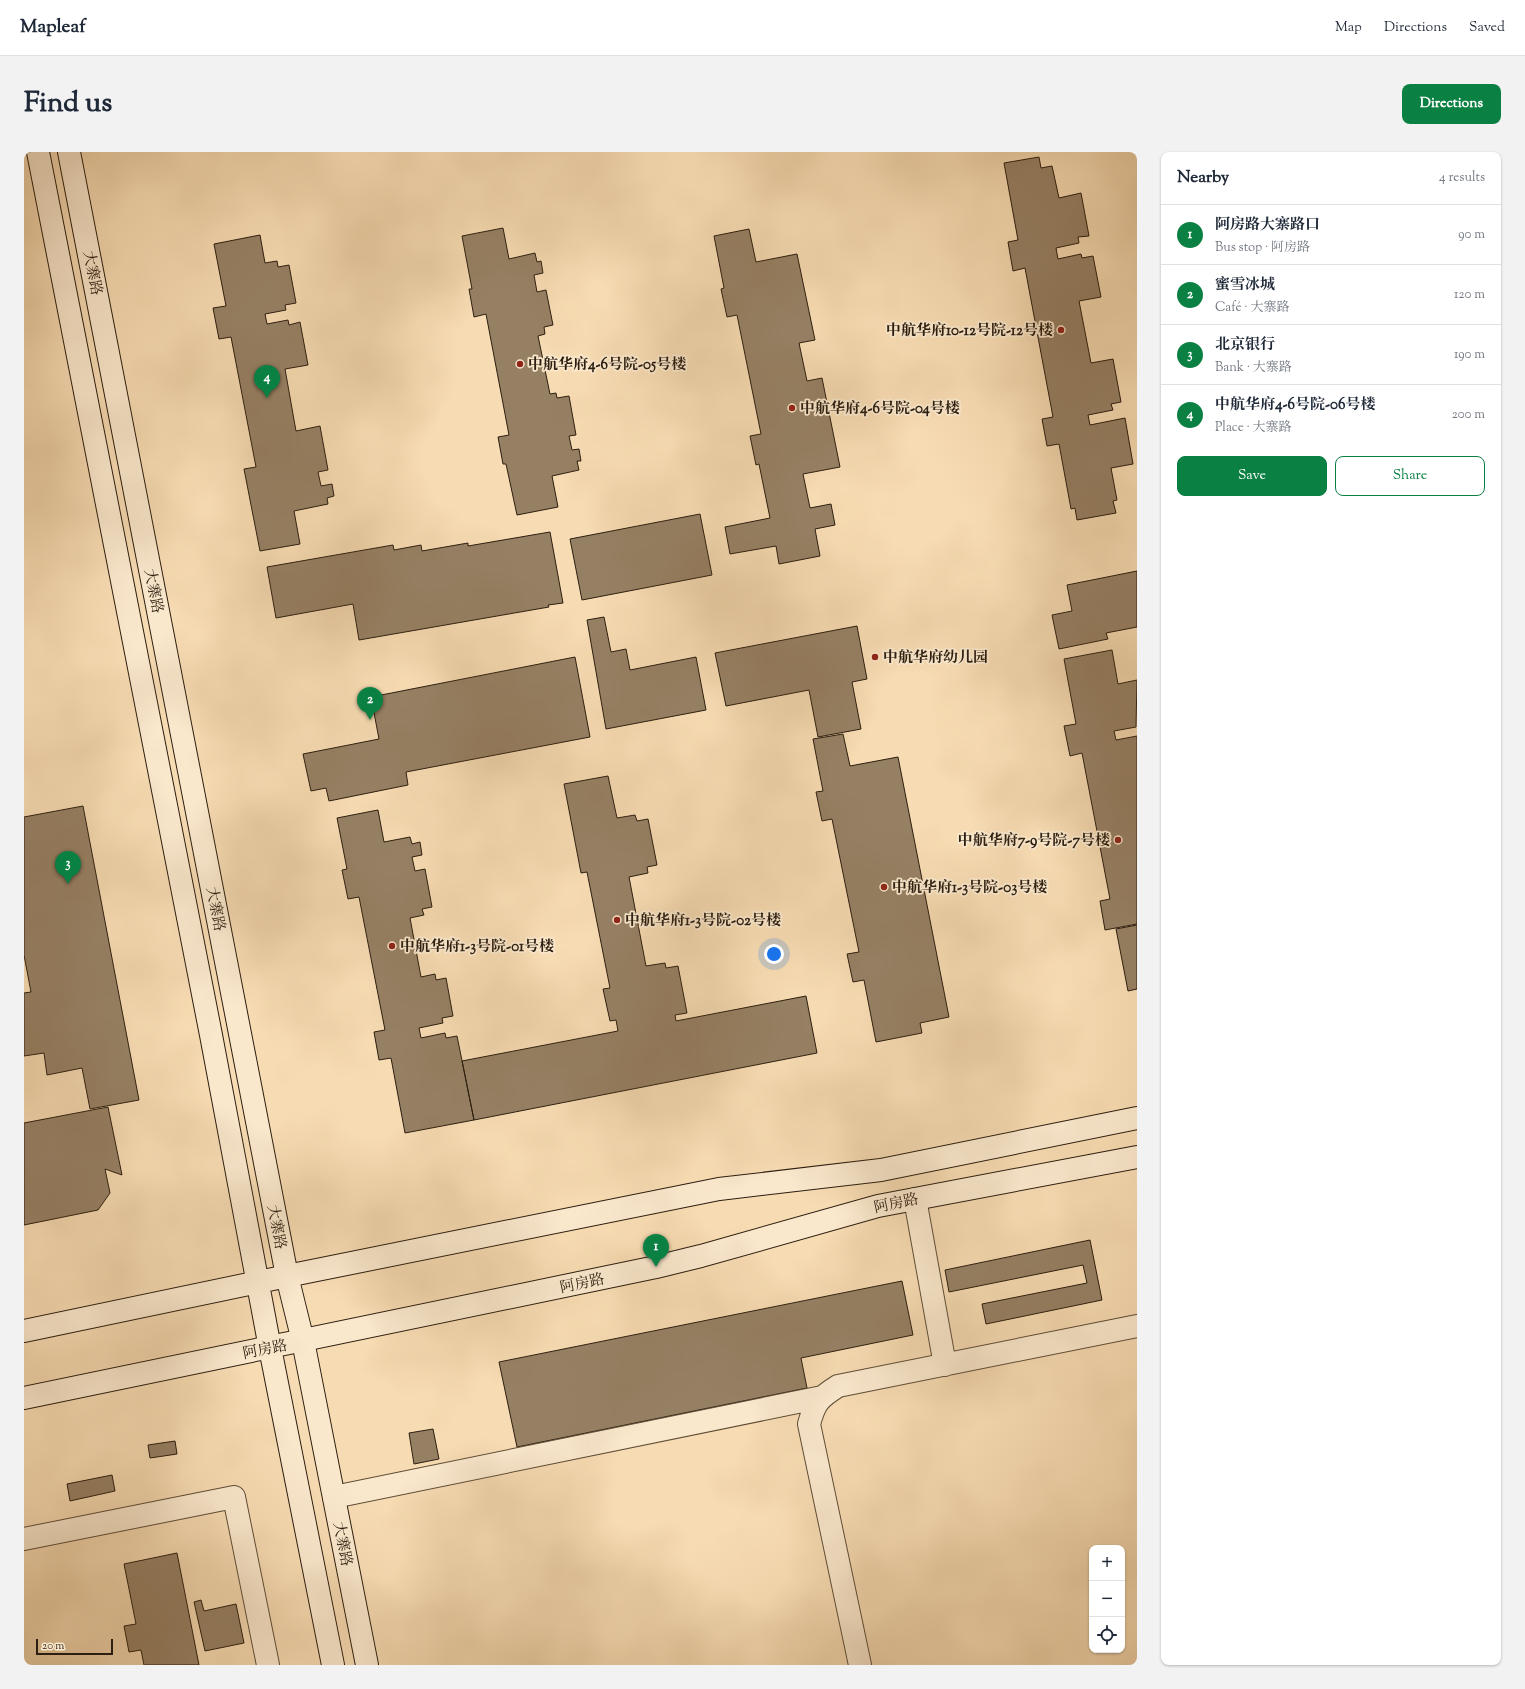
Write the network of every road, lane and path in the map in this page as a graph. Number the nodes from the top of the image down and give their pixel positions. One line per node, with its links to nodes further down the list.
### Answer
1 (38, 152): 7 (main road, 大寨路)
2 (69, 152): 6 (main road, 大寨路)
3 (1137, 1118): 6 (main road)
4 (1137, 1157): 5 (main road, 阿房路)
5 (915, 1199): 10 (main road, 阿房路); 12 (main road)
6 (287, 1276): 7 (main road); 10 (main road, 大寨路)
7 (258, 1282): 9 (main road); 11 (main road, 大寨路)
8 (1137, 1326): 12 (main road)
9 (24, 1332)
10 (303, 1341): 11 (main road, 阿房路); 15 (main road, 大寨路)
11 (270, 1348): 14 (main road, 阿房路); 18 (main road, 大寨路)
12 (945, 1365): 13 (main road)
13 (822, 1397): 15 (main road); 20 (main road)
14 (24, 1398)
15 (334, 1497): 19 (main road, 大寨路)
16 (24, 1539): 17 (main road)
17 (268, 1665)
18 (333, 1665)
19 (367, 1665)
20 (860, 1665)

